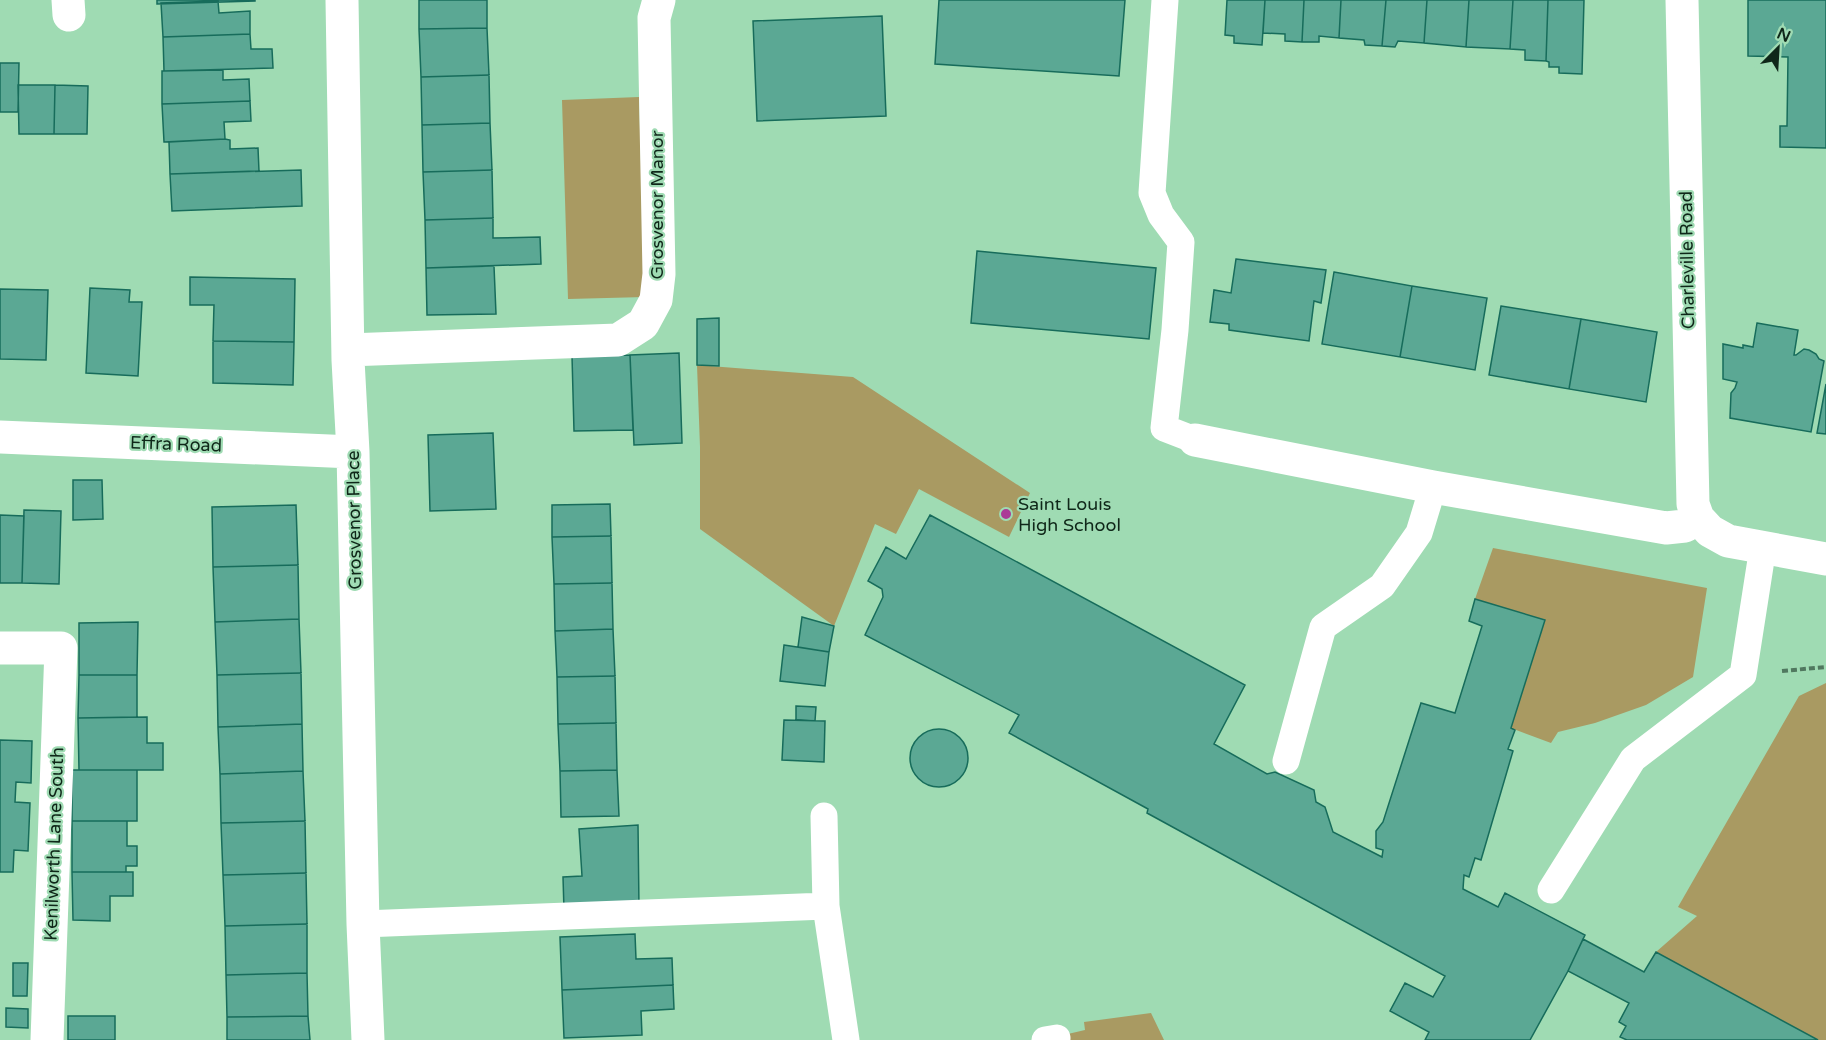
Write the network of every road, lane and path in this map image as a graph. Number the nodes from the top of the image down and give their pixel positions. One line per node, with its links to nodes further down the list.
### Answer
1 (342, 0): 5 (street, Grosvenor Place)
2 (659, 0): 5 (street, Grosvenor Manor)
3 (1165, 0): 7 (lane)
4 (1682, 0): 10 (street, Charleville Road)
5 (348, 350): 8 (street, Grosvenor Place)
6 (0, 437): 8 (street, Effra Road)
7 (1195, 440): 9 (street)
8 (353, 452): 18 (street, Grosvenor Place)
9 (1433, 487): 10 (street); 14 (lane)
10 (1698, 518): 11 (street)
11 (1763, 547): 12 (street); 16 (lane)
12 (1826, 559)
13 (0, 648): 19 (street, Kenilworth Lane South)
14 (1286, 761)
15 (824, 816): 17 (lane)
16 (1551, 890)
17 (826, 906): 18 (lane); 21 (lane)
18 (363, 924): 20 (street, Grosvenor Place)
19 (47, 1040)
20 (368, 1040)
21 (846, 1040)

